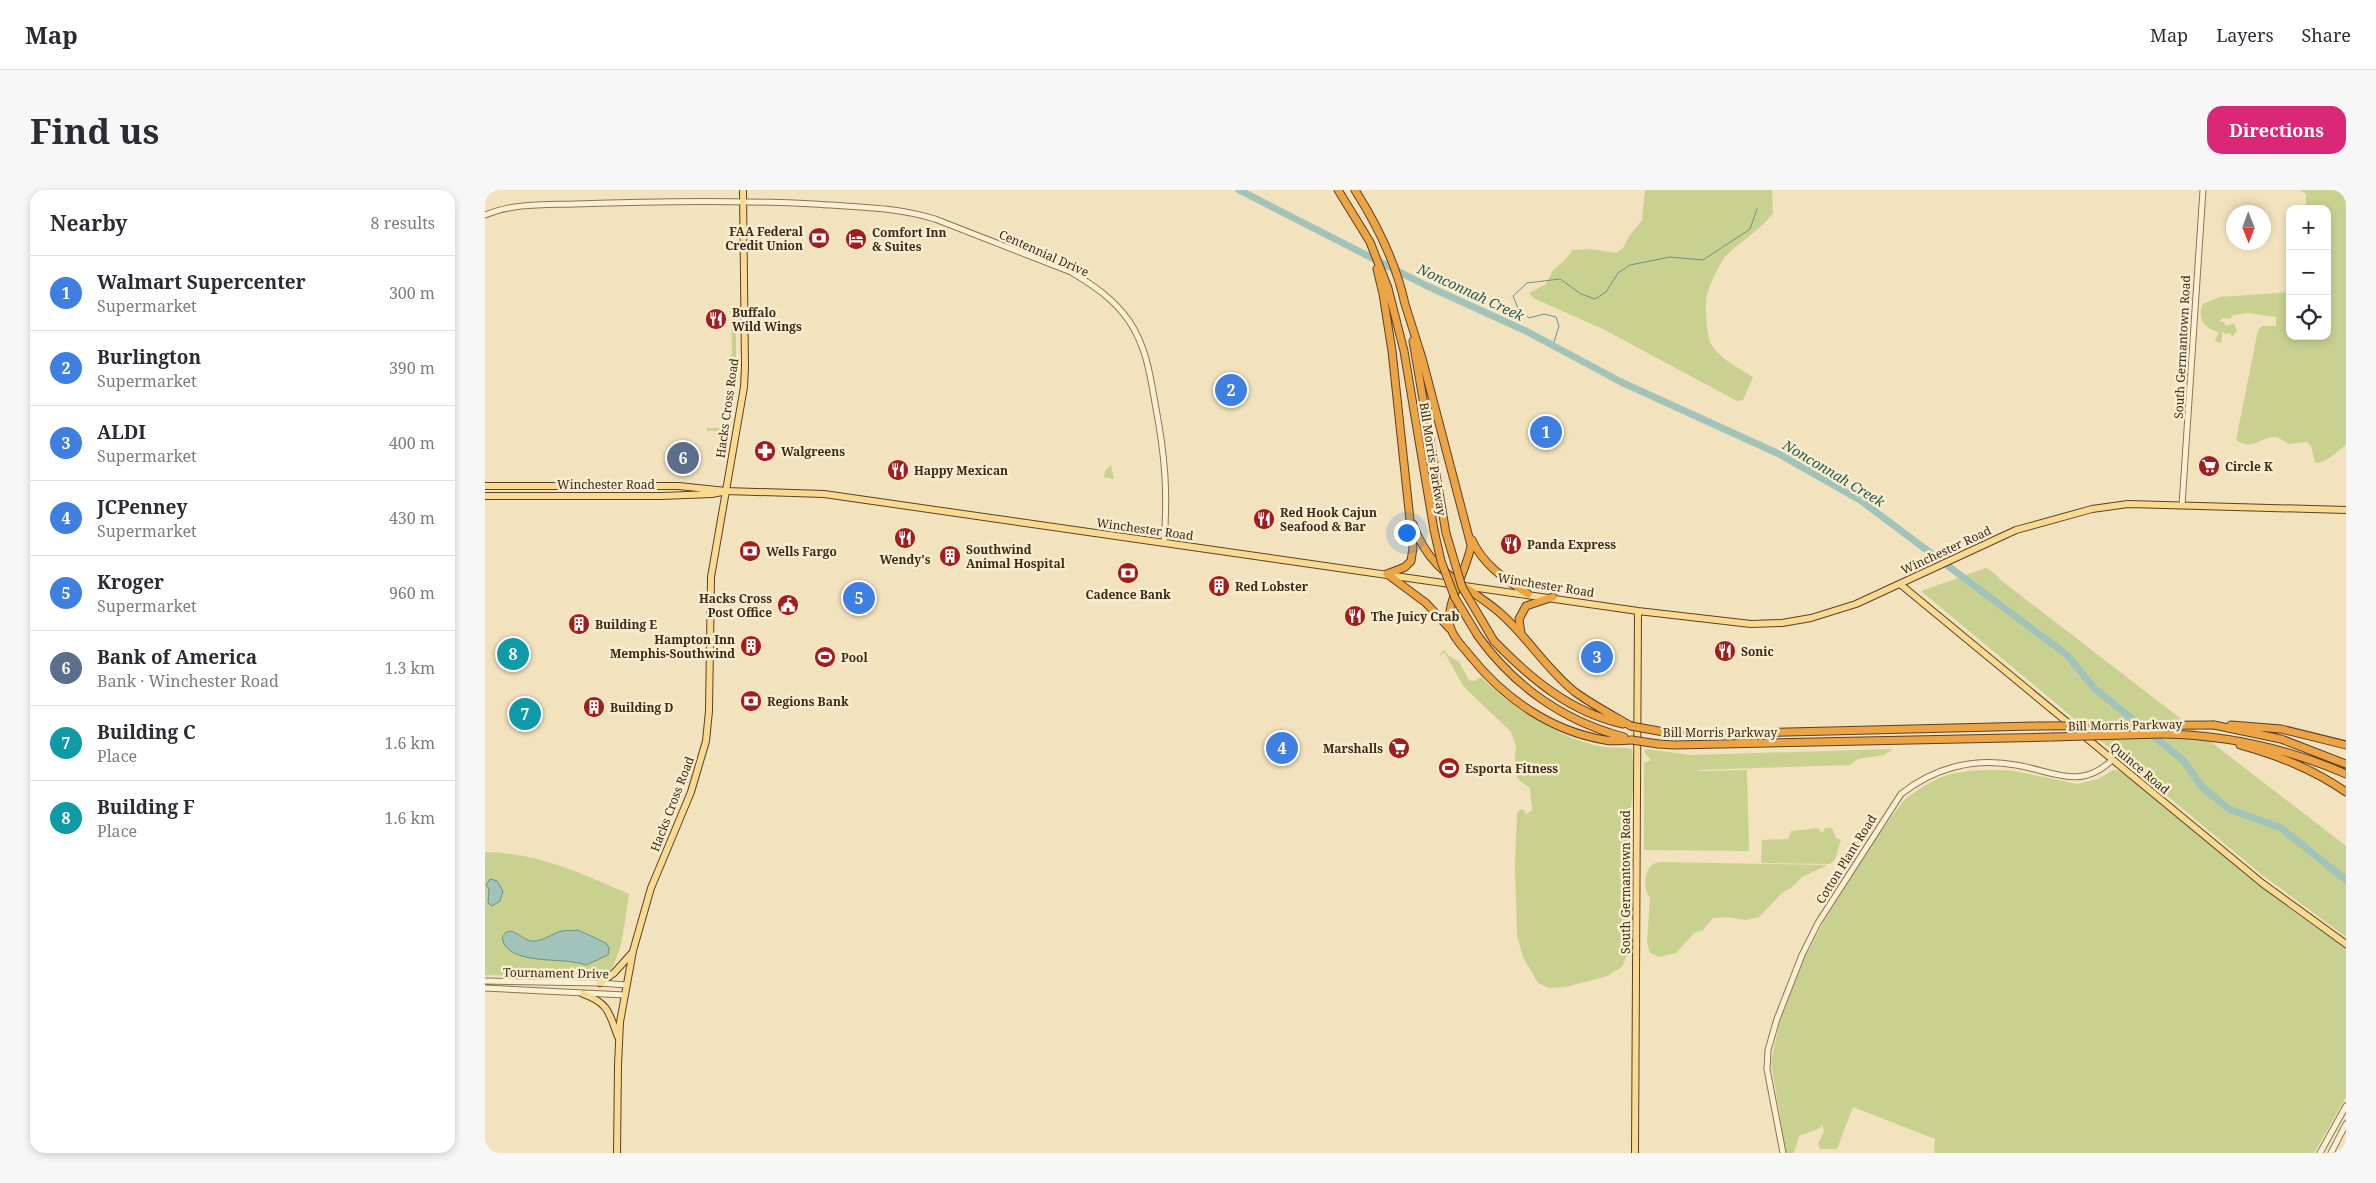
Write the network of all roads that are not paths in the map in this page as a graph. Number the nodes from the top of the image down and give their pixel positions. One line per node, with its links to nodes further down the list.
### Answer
1 (743, 190): 5 (main road, Hacks Cross Road)
2 (1338, 190): 7 (highway, Bill Morris Parkway)
3 (1355, 190): 8 (highway, Bill Morris Parkway)
4 (2203, 190): 12 (street, South Germantown Road)
5 (743, 200): 6 (street, Centennial Drive); 10 (main road, Hacks Cross Road); 16 (street, Centennial Drive)
6 (485, 215)
7 (1370, 242): 14 (highway); 28 (highway, Bill Morris Parkway, bridge)
8 (1404, 301): 15 (highway); 26 (highway, Bill Morris Parkway, bridge)
9 (485, 486): 10 (main road, Winchester Road)
10 (726, 490): 11 (main road, Winchester Road); 16 (main road, Winchester Road); 35 (main road, Hacks Cross Road)
11 (485, 496)
12 (2182, 505): 13 (main road, Winchester Road); 19 (main road, Winchester Road)
13 (2346, 510)
14 (1411, 516): 17 (highway); 18 (highway)
15 (1467, 531): 18 (highway); 20 (highway)
16 (1164, 544): 17 (main road, Winchester Road)
17 (1387, 574): 18 (main road, Winchester Road); 23 (highway)
18 (1457, 584): 20 (main road, Winchester Road); 23 (highway); 24 (highway)
19 (1900, 584): 22 (main road, Winchester Road); 30 (main road, Quince Road)
20 (1529, 594): 21 (main road, Winchester Road)
21 (1553, 597): 22 (main road, Winchester Road); 24 (highway)
22 (1638, 611): 46 (main road, South Germantown Road)
23 (1450, 629): 28 (highway)
24 (1521, 633): 26 (highway)
25 (2214, 725): 26 (highway, Bill Morris Parkway, bridge); 29 (highway); 31 (highway, Bill Morris Parkway)
26 (1631, 726)
27 (2221, 738): 28 (highway, Bill Morris Parkway, bridge); 32 (highway, Bill Morris Parkway); 33 (highway)
28 (1632, 740)
29 (2346, 745)
30 (2112, 760): 34 (main road, Quince Road); 47 (street, Cotton Plant Road)
31 (2346, 764)
32 (2346, 774)
33 (2346, 792)
34 (2346, 944)
35 (633, 951): 37 (main road); 38 (main road, Hacks Cross Road)
36 (485, 981): 37 (street, Tournament Drive)
37 (600, 983): 38 (street, Tournament Drive)
38 (626, 985): 41 (main road, Hacks Cross Road)
39 (485, 988): 40 (street, Tournament Drive)
40 (583, 994): 41 (street, Tournament Drive); 42 (main road)
41 (625, 995): 42 (main road, Hacks Cross Road)
42 (619, 1041): 45 (main road, Hacks Cross Road)
43 (2346, 1106): 48 (street)
44 (2346, 1124): 49 (street)
45 (617, 1153)
46 (1635, 1153)
47 (1783, 1153)
48 (2320, 1153)
49 (2331, 1153)

